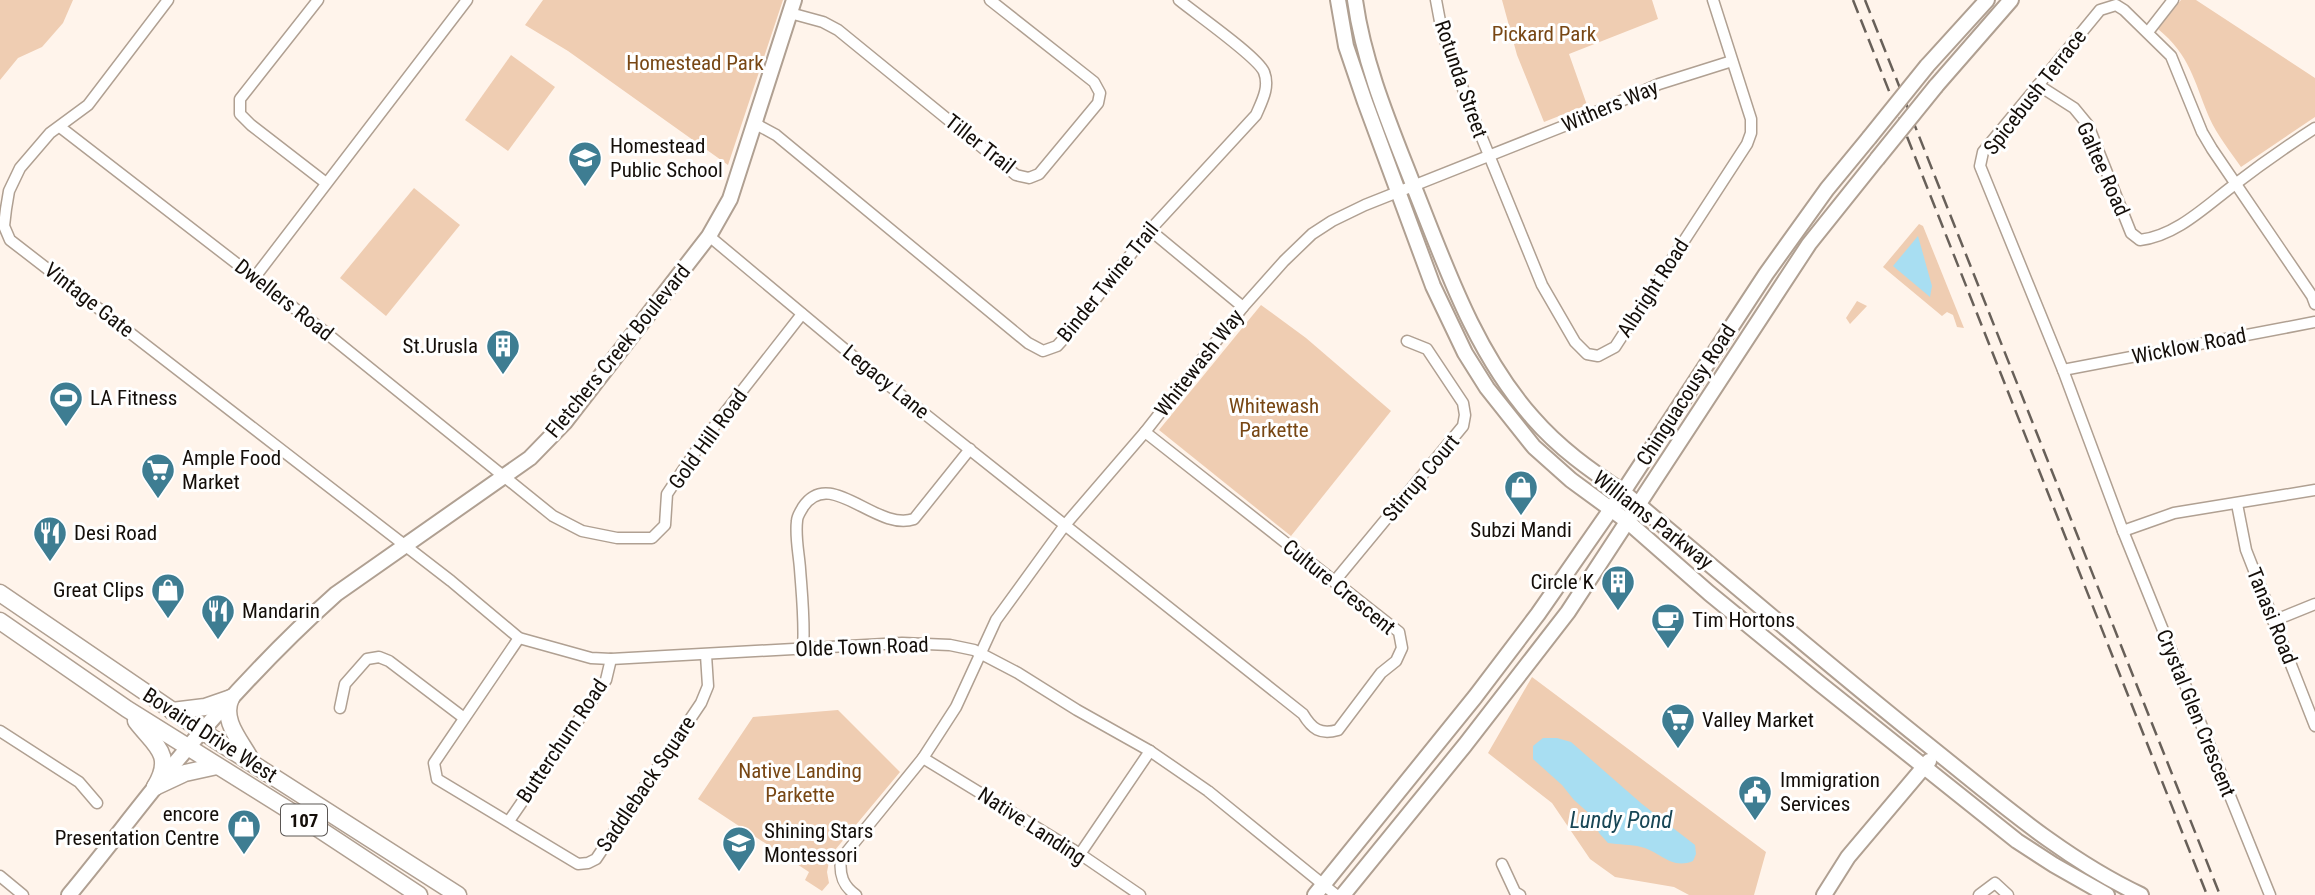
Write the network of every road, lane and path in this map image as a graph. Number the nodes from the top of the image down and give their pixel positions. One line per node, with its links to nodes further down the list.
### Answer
1 (168, 0): 18 (street, Vintage Gate)
2 (318, 0): 21 (street)
3 (467, 0): 21 (street)
4 (990, 0): 13 (street, Tiller Trail)
5 (1179, 0): 25 (street, Binder Twine Trail)
6 (1338, 0): 24 (main road, Williams Parkway)
7 (1355, 0): 23 (main road, Williams Parkway)
8 (1436, 0): 20 (street, Rotunda Street)
9 (1713, 0): 15 (street, Albright Road)
10 (1987, 0): 38 (main road, Chinguacousy Road, bridge)
11 (2011, 0): 40 (main road, Chinguacousy Road, bridge)
12 (2173, 0): 14 (street)
13 (792, 6): 17 (main road, Fletchers Creek Boulevard)
14 (2148, 32): 16 (street, Spicebush Terrace); 22 (street, Spicebush Terrace)
15 (1732, 61): 20 (street, Withers Way); 20 (street, Albright Road)
16 (2038, 85): 22 (street, Galtee Road); 33 (street, Spicebush Terrace)
17 (754, 123): 25 (street, Binder Twine Trail); 26 (main road, Fletchers Creek Boulevard)
18 (61, 127): 27 (street, Dwellers Road); 45 (street, Vintage Gate)
19 (2315, 128): 22 (street)
20 (1489, 157): 23 (street, Whitewash Way)
21 (326, 183): 27 (street)
22 (2235, 185): 28 (street, Spicebush Terrace)
23 (1413, 186): 24 (street, Whitewash Way); 38 (main road, Williams Parkway)
24 (1397, 192): 29 (street, Whitewash Way); 41 (main road, Williams Parkway)
25 (1150, 230): 29 (street)
26 (709, 236): 30 (street, Legacy Lane); 36 (main road, Fletchers Creek Boulevard)
27 (255, 277): 36 (street, Dwellers Road)
28 (2315, 304)
29 (1243, 307): 34 (street, Whitewash Way)
30 (802, 314): 35 (street, Legacy Lane); 36 (street, Gold Hill Road)
31 (2315, 322): 33 (street, Wicklow Road)
32 (1406, 341): 46 (street, Stirrup Court)
33 (2063, 370): 44 (street, Spicebush Terrace)
34 (1145, 432): 43 (street, Whitewash Way); 46 (street, Culture Crescent)
35 (970, 449): 43 (street, Legacy Lane); 52 (street)
36 (505, 476): 45 (main road, Fletchers Creek Boulevard)
37 (2315, 490): 39 (street)
38 (1623, 492): 40 (main road, Williams Parkway); 41 (main road, Chinguacousy Road)
39 (2237, 504): 44 (street); 50 (street, Tanasi Road)
40 (1637, 505): 42 (main road, Chinguacousy Road); 66 (main road, Williams Parkway)
41 (1610, 508): 42 (main road, Williams Parkway); 77 (main road, Chinguacousy Road)
42 (1626, 521): 70 (main road, Williams Parkway); 85 (main road, Chinguacousy Road)
43 (1065, 525): 46 (street, Culture Crescent); 54 (street, Whitewash Way)
44 (2123, 531): 92 (street, Crystal Glen Crescent)
45 (404, 546): 51 (street, Olde Town Road); 56 (main road, Fletchers Creek Boulevard)
46 (1334, 582)
47 (0, 593): 59 (main road, Bovaird Drive West / 107)
48 (2315, 604): 50 (street)
49 (0, 621): 58 (main road, Bovaird Drive West / 107)
50 (2273, 621): 61 (street, Tanasi Road)
51 (519, 638): 55 (street, Olde Town Road); 60 (street, Saddleback Square)
52 (803, 650): 53 (street, Olde Town Road); 54 (street, Olde Town Road)
53 (706, 654): 55 (street, Olde Town Road); 73 (street, Saddleback Square)
54 (981, 654): 65 (street, Olde Town Road); 67 (street)
55 (611, 659): 73 (street, Butterchurn Road)
56 (232, 698): 59 (main road); 63 (main road, Fletchers Creek Boulevard); 68 (main road)
57 (340, 708): 60 (street)
58 (127, 709): 64 (main road, Bovaird Drive West / 107); 71 (main road)
59 (172, 711): 63 (main road, Bovaird Drive West / 107)
60 (464, 718): 73 (street, Saddleback Square)
61 (2315, 726)
62 (0, 732): 72 (street)
63 (203, 732): 64 (main road, Fletchers Creek Boulevard); 68 (main road, Bovaird Drive West / 107)
64 (189, 748): 69 (main road, Bovaird Drive West / 107); 71 (main road, Fletchers Creek Boulevard)
65 (1150, 751): 74 (street); 77 (street, Olde Town Road)
66 (1937, 752): 70 (main road); 91 (main road, Williams Parkway)
67 (923, 758): 74 (street, Native Landing); 82 (street)
68 (253, 765): 81 (main road, Bovaird Drive West / 107)
69 (217, 766): 71 (main road); 80 (main road, Bovaird Drive West / 107)
70 (1924, 767): 87 (main road); 90 (main road, Williams Parkway)
71 (155, 787): 79 (main road, Fletchers Creek Boulevard)
72 (97, 803)
73 (509, 821)
74 (1080, 854): 83 (street, Native Landing)
75 (1502, 864): 86 (street)
76 (0, 876): 78 (street)
77 (1319, 890): 84 (street, Olde Town Road)
78 (23, 895)
79 (69, 895)
80 (419, 895)
81 (458, 895)
82 (856, 895)
83 (1140, 895)
84 (1336, 895)
85 (1343, 895)
86 (1520, 895)
87 (1824, 895)
88 (1979, 895): 89 (street)
89 (2008, 895)
90 (2107, 895)
91 (2141, 895)
92 (2270, 895)

